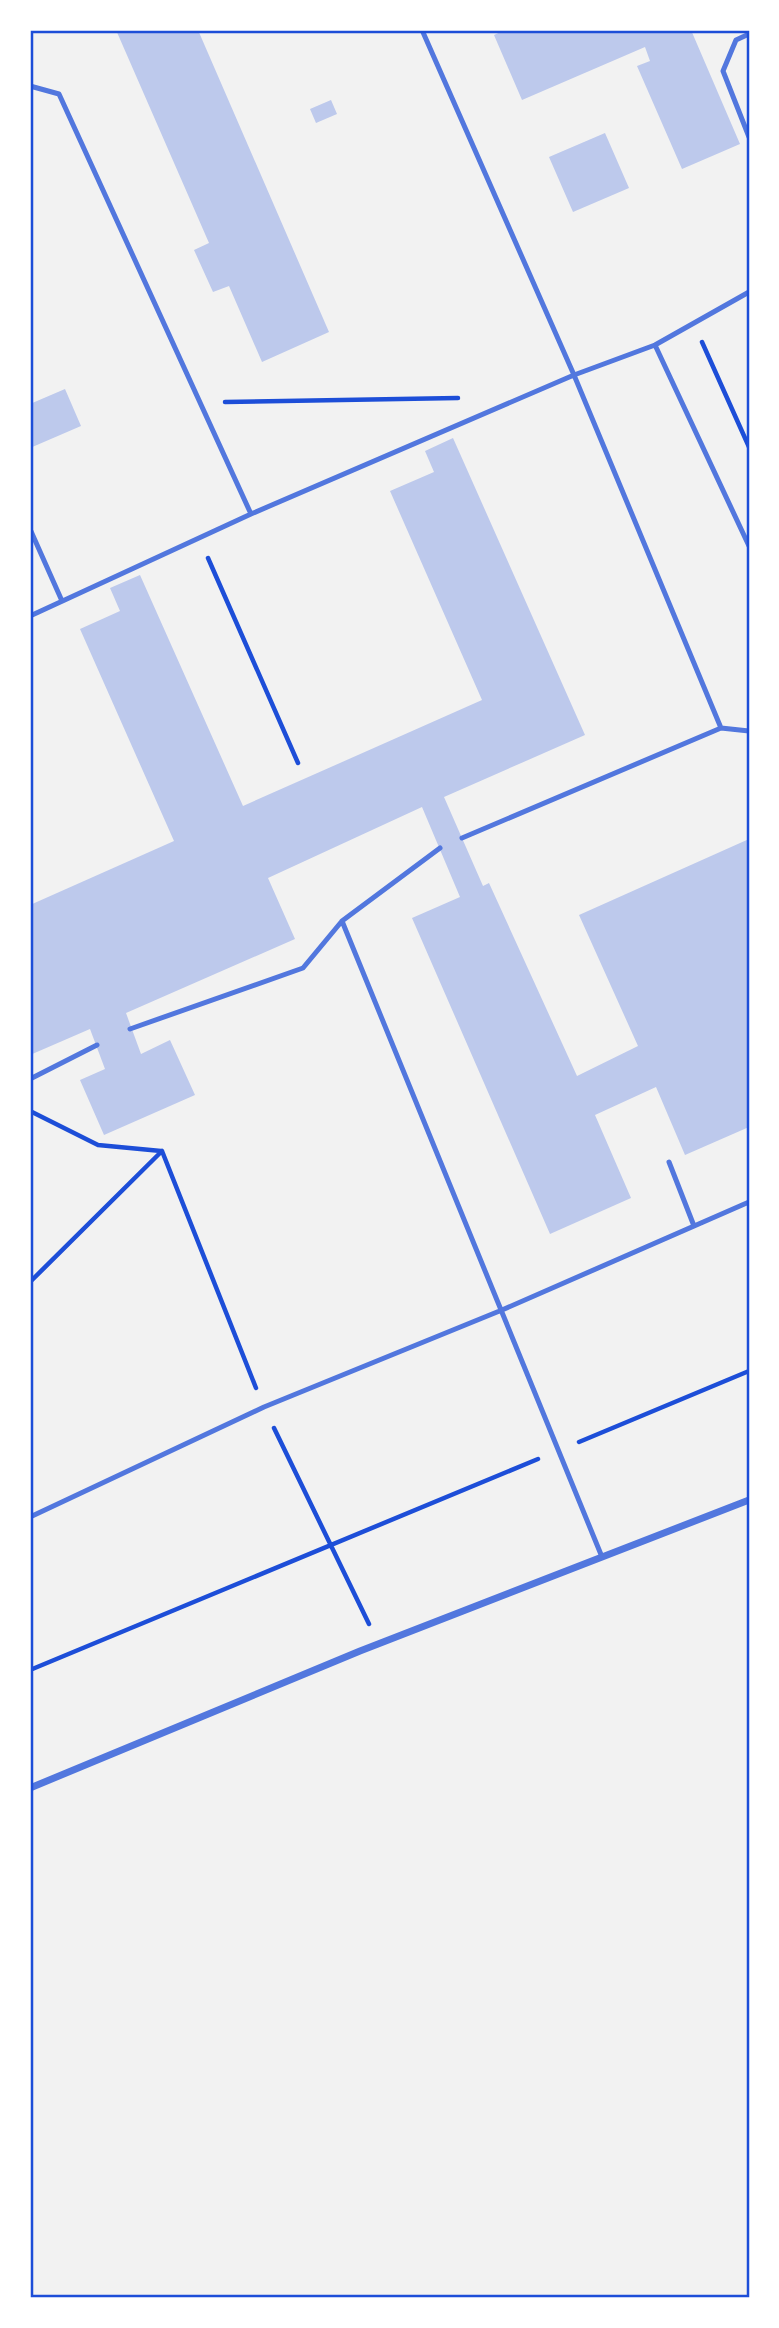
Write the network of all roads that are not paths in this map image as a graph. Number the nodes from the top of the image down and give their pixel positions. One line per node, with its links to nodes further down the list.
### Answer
1 (422, 30): 7 (lane)
2 (749, 34): 4 (lane)
3 (30, 86): 8 (lane)
4 (749, 137)
5 (749, 292): 6 (lane)
6 (655, 345): 7 (lane); 10 (lane)
7 (574, 375): 8 (lane); 13 (lane)
8 (251, 514): 11 (lane)
9 (30, 529): 11 (lane)
10 (749, 546)
11 (62, 601): 12 (lane)
12 (30, 616)
13 (721, 728): 14 (lane); 15 (lane)
14 (749, 731)
15 (462, 838)
16 (440, 848): 17 (lane)
17 (342, 921): 18 (lane); 24 (lane)
18 (130, 1028)
19 (97, 1045): 20 (lane)
20 (30, 1079)
21 (668, 1162): 23 (lane)
22 (749, 1202): 23 (lane)
23 (694, 1226): 24 (lane)
24 (502, 1310): 26 (lane); 27 (lane)
25 (749, 1500): 27 (street)
26 (30, 1517)
27 (602, 1557): 28 (street)
28 (30, 1788)

